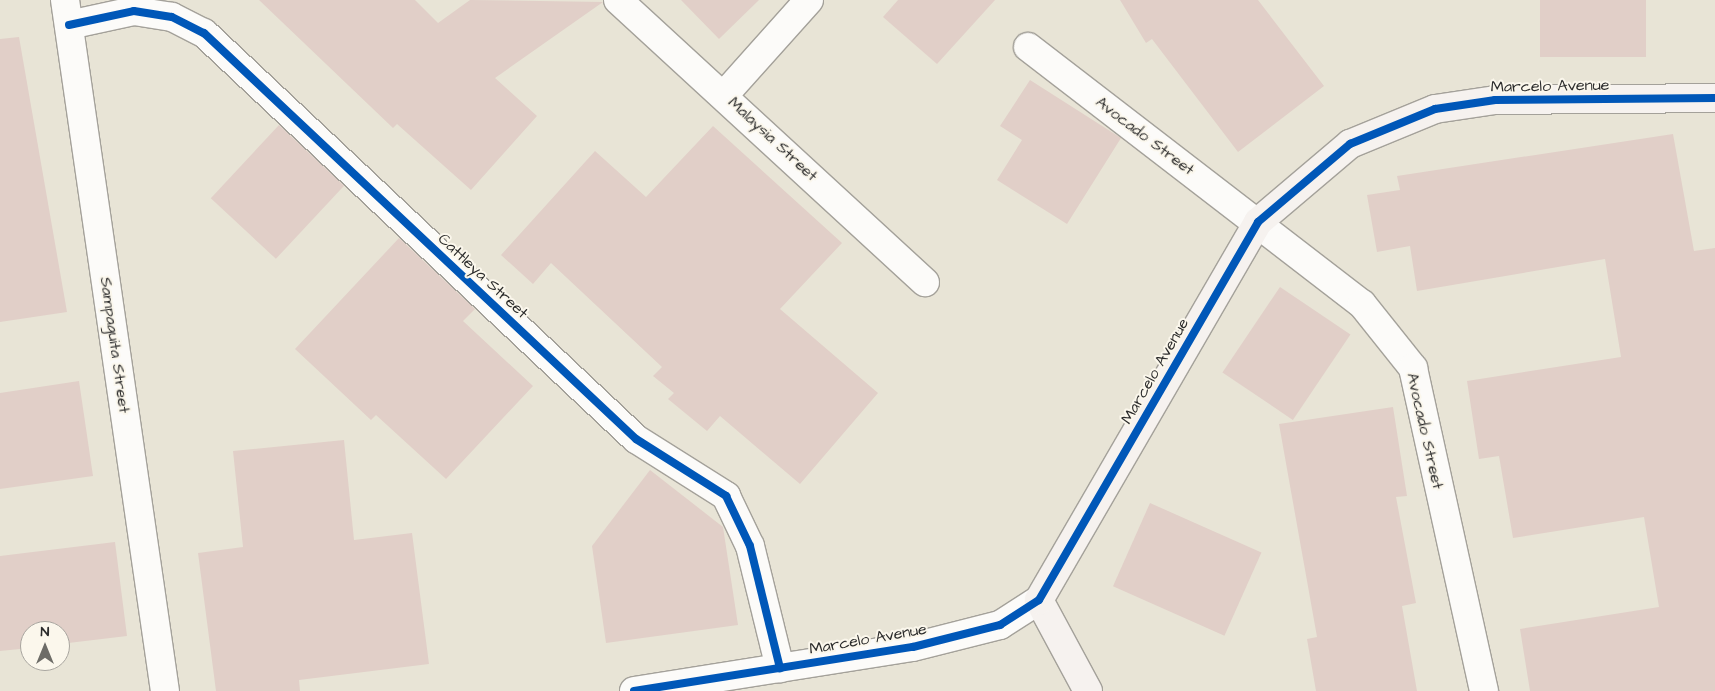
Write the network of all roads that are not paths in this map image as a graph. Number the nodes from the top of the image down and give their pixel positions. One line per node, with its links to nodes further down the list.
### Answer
1 (618, 0): 5 (street, Malaysia Street)
2 (809, 0): 5 (street)
3 (67, 13): 10 (street, Cattleya Street); 11 (street, Sampaguita Street)
4 (1028, 47): 7 (street, Avocado Street)
5 (724, 94): 8 (street, Malaysia Street)
6 (1715, 98): 7 (street, Marcelo Avenue)
7 (1258, 222): 9 (street, Marcelo Avenue); 14 (street, Avocado Street)
8 (925, 282)
9 (1039, 600): 10 (street, Marcelo Avenue); 13 (street)
10 (780, 668): 12 (street, Marcelo Avenue)
11 (165, 691)
12 (634, 691)
13 (1088, 691)
14 (1484, 691)

